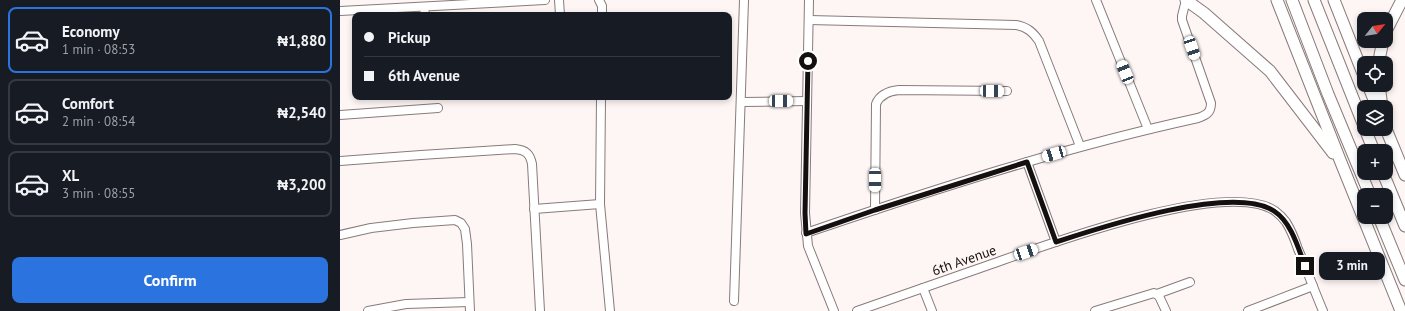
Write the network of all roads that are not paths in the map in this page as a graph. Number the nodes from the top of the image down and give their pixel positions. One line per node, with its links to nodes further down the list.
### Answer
1 (545, 0): 14 (street)
2 (559, 0): 15 (street)
3 (600, 0): 16 (street)
4 (744, 0): 23 (street)
5 (809, 0): 18 (street)
6 (1096, 0): 27 (street)
7 (1186, 0): 27 (street); 32 (highway)
8 (1277, 0): 32 (highway)
9 (1292, 0): 35 (highway)
10 (1314, 0): 25 (highway)
11 (1334, 0): 19 (highway)
12 (1402, 0): 17 (highway)
13 (340, 11): 14 (street)
14 (424, 11)
15 (560, 12)
16 (602, 12)
17 (1393, 17)
18 (809, 20): 22 (street); 29 (street)
19 (1357, 58)
20 (1007, 91): 38 (street)
21 (601, 100): 36 (street)
22 (807, 101): 23 (street); 41 (street)
23 (741, 102): 49 (street)
24 (438, 108): 26 (street)
25 (1357, 108)
26 (340, 115)
27 (1148, 129): 29 (street)
28 (1389, 136): 33 (highway)
29 (1080, 146): 31 (street)
30 (340, 161): 37 (street)
31 (1027, 162): 38 (street); 43 (street)
32 (1341, 164): 62 (highway)
33 (1405, 175)
34 (1386, 180): 40 (highway)
35 (1367, 188)
36 (600, 204): 37 (street); 54 (street)
37 (534, 209): 53 (street)
38 (875, 210): 41 (street)
39 (1382, 224): 44 (highway)
40 (1405, 226)
41 (806, 234): 55 (street)
42 (340, 235): 50 (street)
43 (1056, 242): 46 (street, 6th Avenue); 47 (street, 6th Avenue)
44 (1405, 280)
45 (1190, 282): 48 (street)
46 (1313, 286): 60 (street); 61 (street, 6th Avenue)
47 (923, 288): 56 (street, 6th Avenue); 57 (street)
48 (1157, 294): 58 (street); 59 (street)
49 (734, 301)
50 (469, 302): 51 (street); 52 (street)
51 (368, 311)
52 (470, 311)
53 (540, 311)
54 (610, 311)
55 (834, 311)
56 (857, 311)
57 (932, 311)
58 (1095, 311)
59 (1166, 311)
60 (1248, 311)
61 (1323, 311)
62 (1401, 311)

